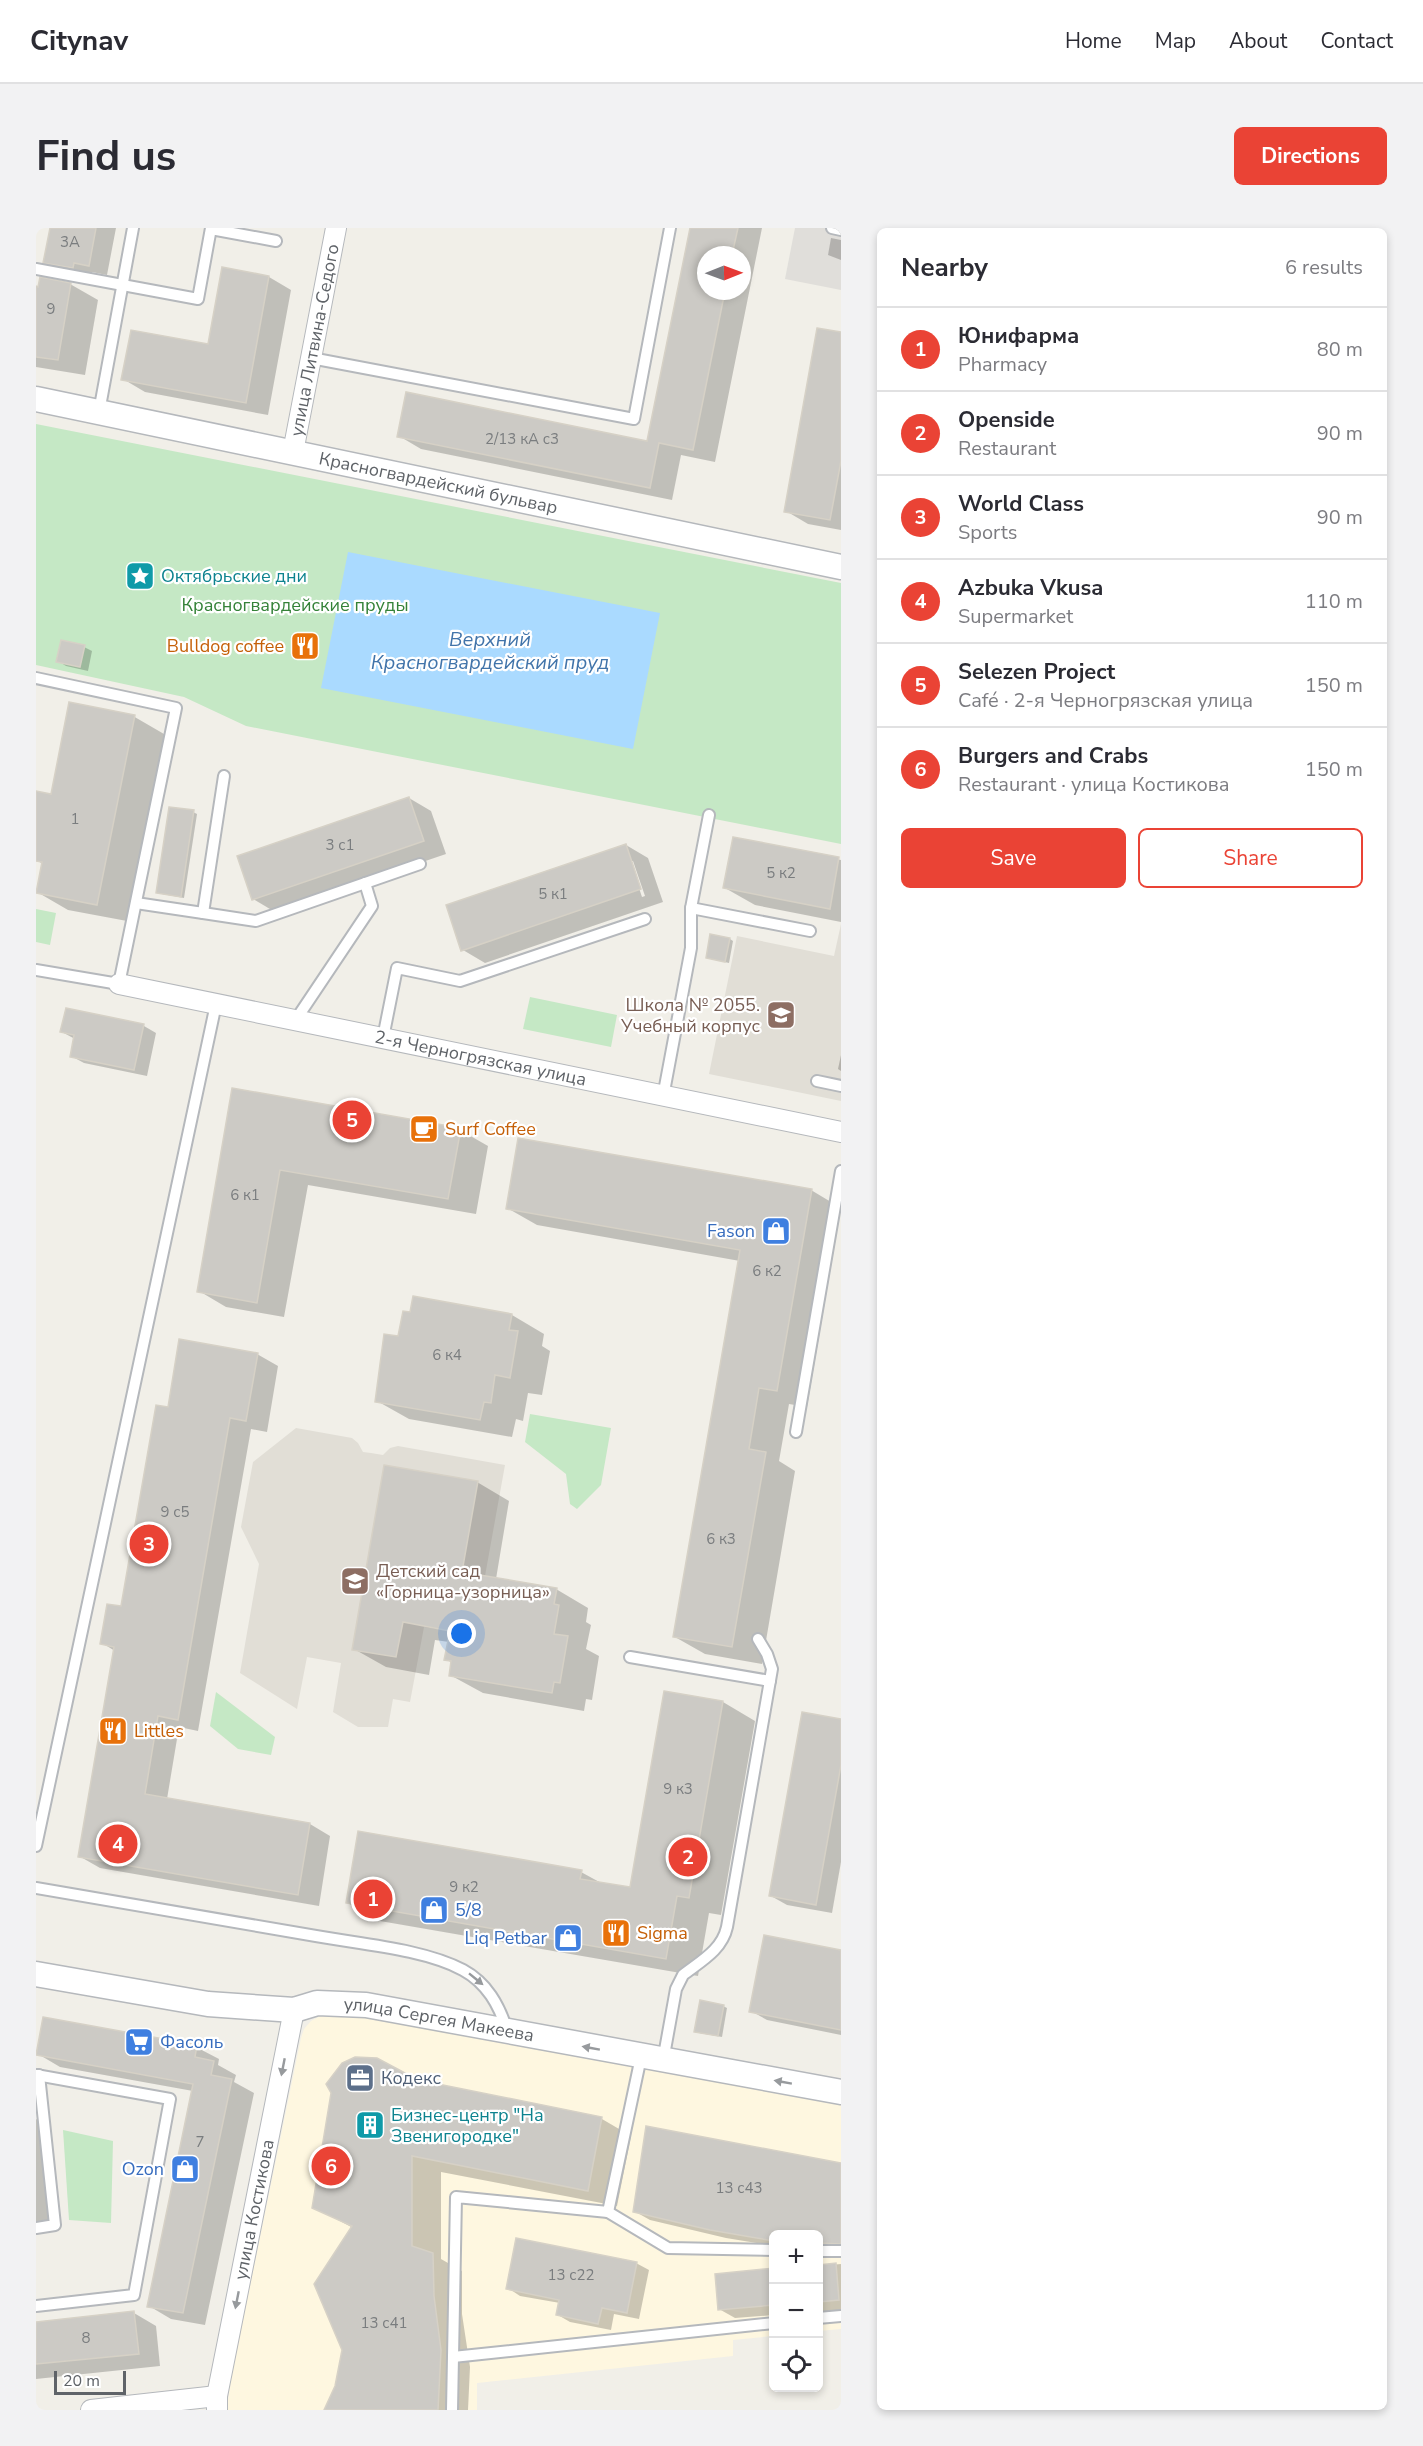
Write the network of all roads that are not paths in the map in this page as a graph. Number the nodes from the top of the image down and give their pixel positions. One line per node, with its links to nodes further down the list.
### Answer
1 (133, 228): 9 (lane)
2 (336, 228): 10 (street, улица Литвина-Седого)
3 (670, 228): 10 (lane)
4 (834, 228): 6 (lane)
5 (211, 229): 7 (lane); 9 (lane)
6 (841, 230)
7 (276, 241)
8 (36, 269): 9 (lane)
9 (122, 285): 12 (lane)
10 (311, 358): 13 (street, улица Литвина-Седого)
11 (36, 399): 12 (street, Красногвардейский бульвар)
12 (99, 412): 13 (street, Красногвардейский бульвар)
13 (293, 452): 14 (street, Красногвардейский бульвар)
14 (841, 567)
15 (36, 678): 20 (lane)
16 (224, 776): 22 (lane)
17 (709, 815): 21 (lane)
18 (420, 864): 19 (lane)
19 (364, 884): 22 (lane); 28 (lane)
20 (136, 903): 22 (lane); 26 (lane)
21 (691, 908): 24 (lane); 32 (lane)
22 (203, 913)
23 (645, 919): 29 (lane)
24 (810, 931)
25 (36, 970): 26 (lane)
26 (119, 984): 27 (street, 2-я Черногрязская улица)
27 (216, 1004): 28 (street, 2-я Черногрязская улица); 39 (lane)
28 (295, 1021): 29 (street, 2-я Черногрязская улица)
29 (383, 1038): 32 (street, 2-я Черногрязская улица)
30 (817, 1081): 31 (lane)
31 (841, 1086)
32 (663, 1097): 33 (street, 2-я Черногрязская улица)
33 (841, 1132)
34 (841, 1171): 35 (lane)
35 (796, 1432)
36 (758, 1639): 38 (lane)
37 (630, 1657): 38 (lane)
38 (770, 1682): 44 (lane)
39 (36, 1846)
40 (36, 1888): 43 (lane, one-way to 43)
41 (36, 1974): 42 (street, улица Сергея Макеева)
42 (294, 2010): 43 (street, улица Сергея Макеева); 57 (street, улица Костикова, one-way to 57)
43 (508, 2033): 44 (street, улица Сергея Макеева, one-way to 43)
44 (652, 2059): 46 (street, улица Сергея Макеева, one-way to 44); 47 (lane)
45 (37, 2075): 48 (lane); 52 (lane)
46 (841, 2092)
47 (608, 2212): 49 (lane); 56 (lane)
48 (36, 2228)
49 (769, 2250)
50 (823, 2251): 51 (lane)
51 (841, 2251)
52 (36, 2306)
53 (841, 2316): 54 (lane)
54 (823, 2318)
55 (769, 2324): 56 (lane)
56 (453, 2357): 59 (lane)
57 (217, 2403): 58 (street)
58 (91, 2410)
59 (452, 2410)

